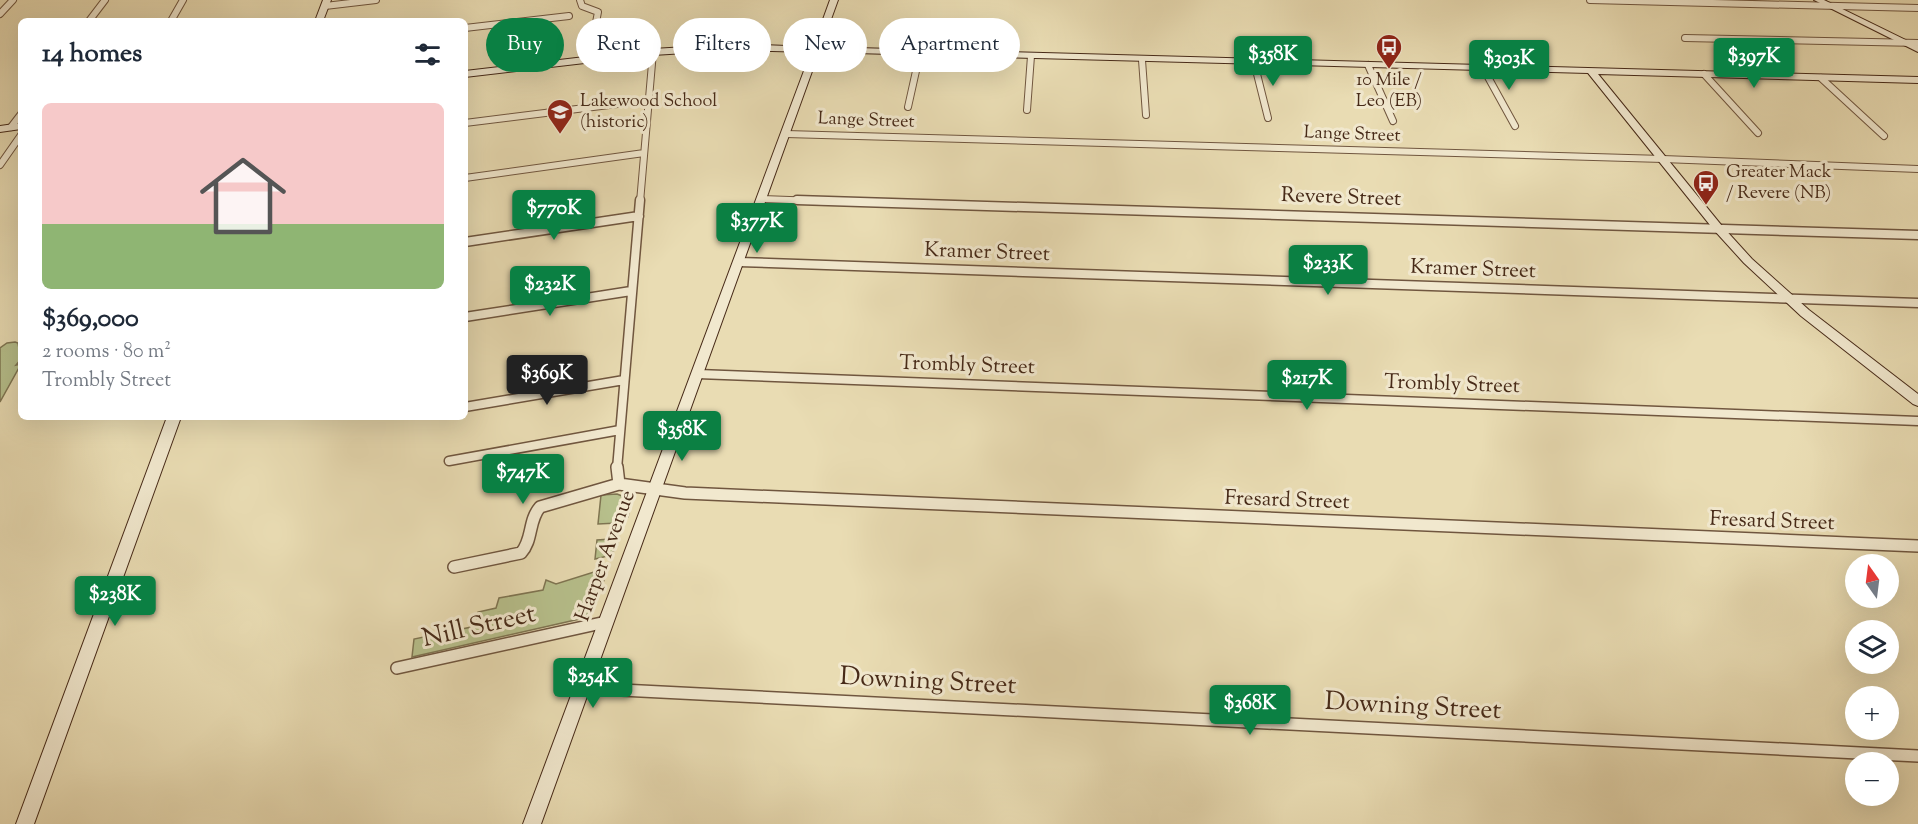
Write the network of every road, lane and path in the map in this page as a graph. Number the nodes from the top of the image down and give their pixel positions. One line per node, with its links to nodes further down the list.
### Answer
1 (13, 0): 12 (street)
2 (105, 0): 14 (street)
3 (183, 0): 15 (street)
4 (376, 0): 9 (street)
5 (580, 0): 17 (street)
6 (834, 0): 18 (street, Harper Avenue)
7 (1590, 0): 10 (street)
8 (1818, 0): 10 (street)
9 (326, 3): 16 (street)
10 (1831, 6): 11 (street); 22 (street)
11 (1918, 8)
12 (0, 14)
13 (569, 16): 19 (street)
14 (91, 18)
15 (173, 18)
16 (320, 18)
17 (597, 18)
18 (828, 18)
19 (468, 28)
20 (1685, 38): 22 (street)
21 (1918, 43): 22 (street)
22 (1908, 44): 24 (street)
23 (783, 49): 25 (street)
24 (1918, 49)
25 (661, 52)
26 (1020, 56): 27 (street)
27 (1031, 56): 28 (street); 43 (street)
28 (1142, 60): 30 (street); 44 (street)
29 (576, 61): 37 (street)
30 (1254, 62): 31 (street); 45 (street)
31 (1368, 65): 32 (street); 46 (street)
32 (1483, 68): 33 (street); 48 (street)
33 (1591, 71): 38 (street); 54 (street)
34 (651, 72): 41 (street)
35 (809, 72): 50 (street, Harper Avenue)
36 (916, 72): 42 (street)
37 (468, 74)
38 (1704, 74): 39 (street); 49 (street)
39 (1821, 78): 40 (street); 51 (street)
40 (1918, 80)
41 (649, 100): 47 (street); 53 (street)
42 (908, 107)
43 (1027, 110)
44 (1146, 115)
45 (1268, 118)
46 (1393, 121)
47 (468, 123)
48 (1515, 126)
49 (1758, 133)
50 (786, 134): 54 (street, Lange Street); 58 (street, Harper Avenue)
51 (1884, 136)
52 (18, 139): 55 (street)
53 (644, 153): 57 (street); 59 (street)
54 (1663, 159): 56 (street, Lange Street); 60 (street)
55 (0, 165)
56 (1918, 169)
57 (468, 178)
58 (762, 198): 60 (street, Revere Street); 63 (street, Harper Avenue)
59 (639, 216): 62 (street); 64 (street)
60 (1718, 228): 61 (street, Revere Street); 65 (street)
61 (1918, 235)
62 (468, 242)
63 (739, 262): 65 (street, Kramer Street); 68 (street, Harper Avenue)
64 (631, 291): 67 (street); 69 (street)
65 (1788, 299): 66 (street, Kramer Street); 70 (street)
66 (1918, 303)
67 (468, 317)
68 (698, 374): 73 (street, Trombly Street); 77 (street, Harper Avenue)
69 (624, 380): 71 (street); 74 (street)
70 (1918, 401)
71 (468, 406)
72 (173, 420): 84 (street)
73 (1918, 421)
74 (620, 430): 75 (street); 76 (street)
75 (449, 461)
76 (619, 484): 77 (street, Fresard Street); 79 (street)
77 (654, 491): 78 (street, Fresard Street); 80 (street, Harper Avenue)
78 (1918, 546)
79 (454, 567)
80 (606, 622): 81 (street, Nill Street); 82 (street, Harper Avenue)
81 (397, 668)
82 (582, 688): 83 (street, Downing Street); 85 (street, Harper Avenue)
83 (1918, 756)
84 (25, 824)
85 (532, 824)

